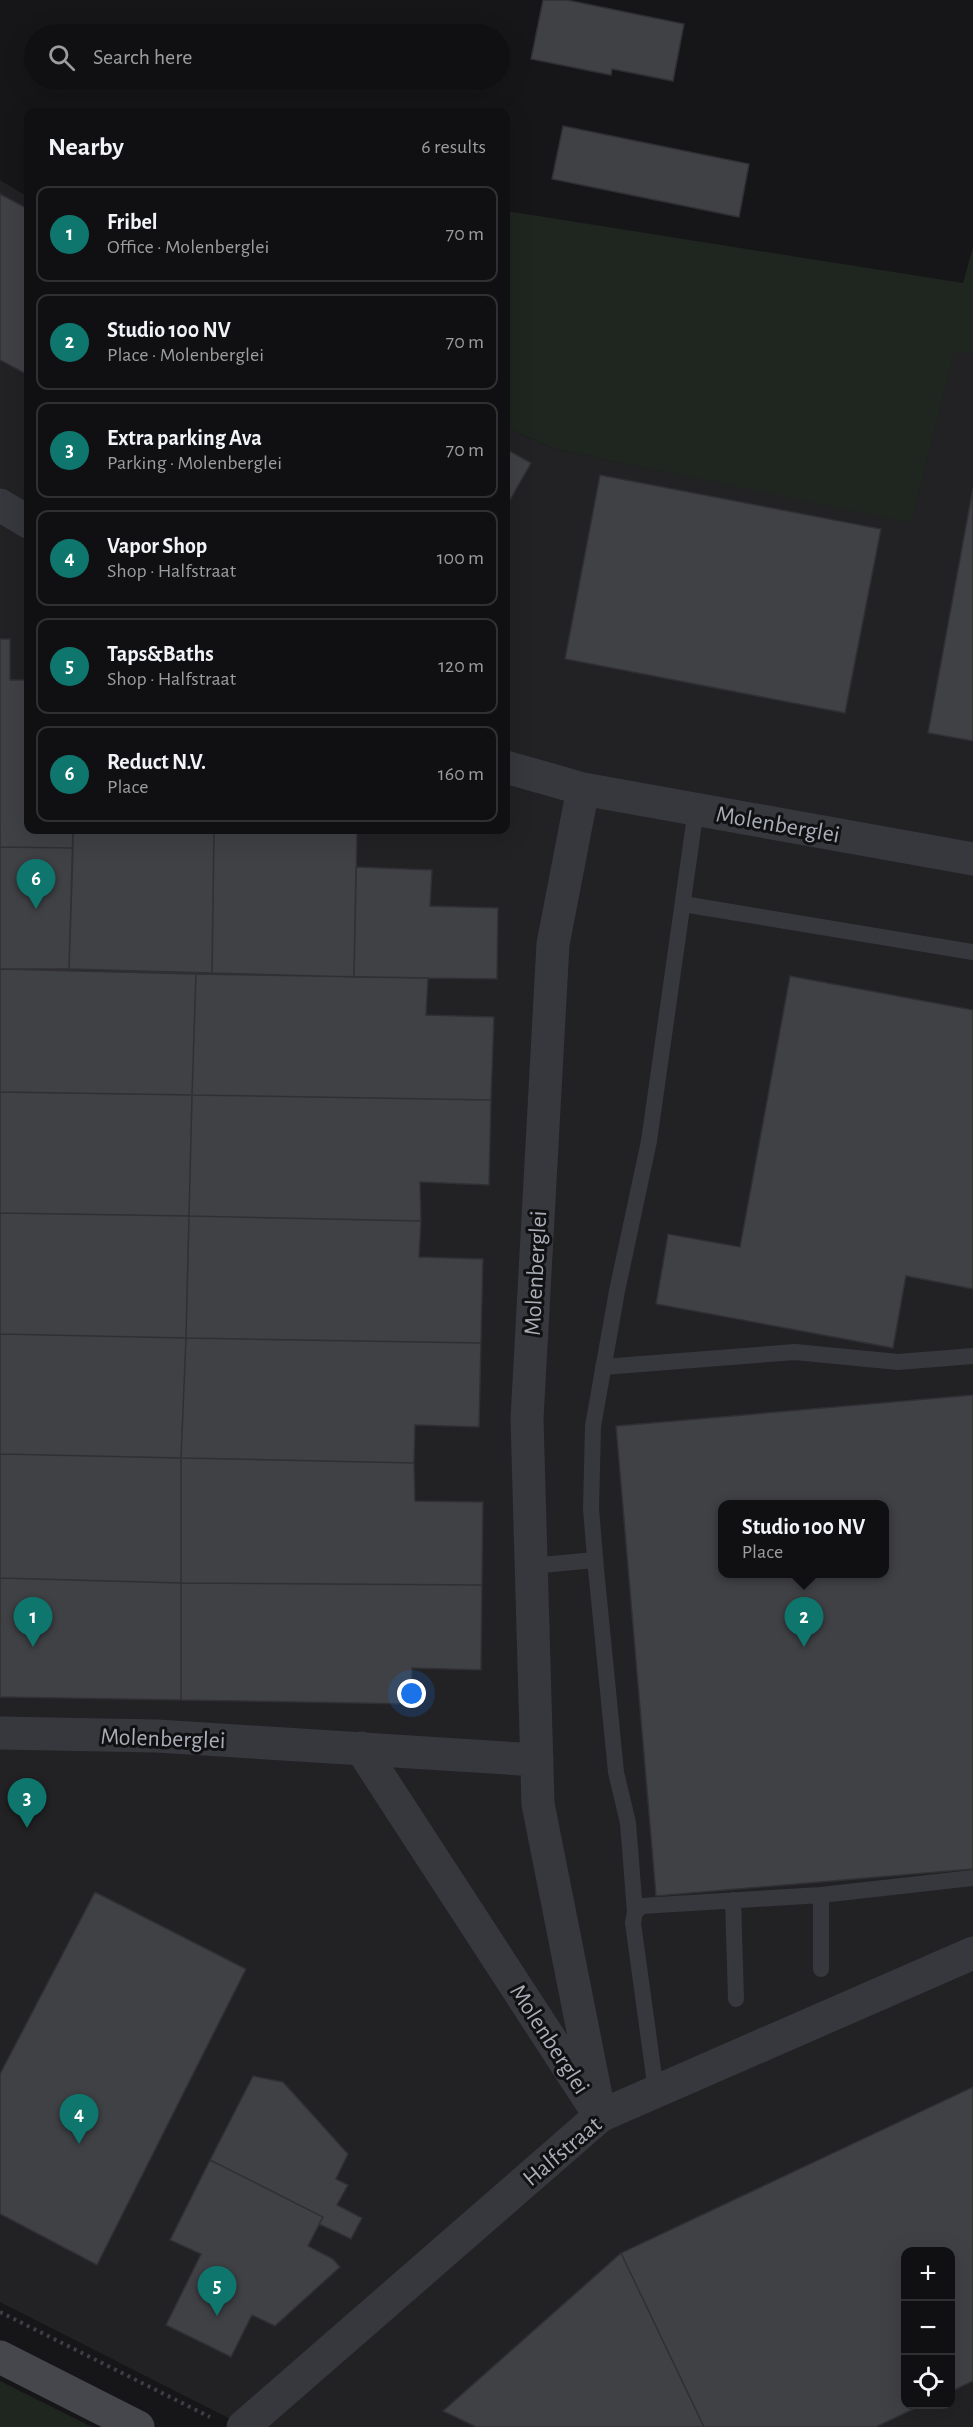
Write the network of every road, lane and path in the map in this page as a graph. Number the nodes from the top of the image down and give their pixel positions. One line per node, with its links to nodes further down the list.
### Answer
1 (0, 506): 2 (street)
2 (24, 520)
3 (510, 767): 4 (street, Molenberglei)
4 (583, 789): 5 (street, Molenberglei); 12 (street, Molenberglei)
5 (696, 809): 6 (street, Molenberglei); 7 (lane)
6 (973, 859)
7 (683, 904): 8 (lane); 10 (lane)
8 (973, 952)
9 (973, 1356): 10 (lane)
10 (603, 1367): 11 (lane)
11 (595, 1560): 12 (lane); 19 (lane)
12 (531, 1566): 15 (street, Molenberglei)
13 (0, 1733): 14 (street, Molenberglei)
14 (361, 1748): 15 (street, Molenberglei); 24 (street, Molenberglei)
15 (537, 1760): 24 (street, Molenberglei)
16 (973, 1878): 17 (lane)
17 (821, 1895): 18 (lane); 21 (lane)
18 (733, 1900): 19 (lane); 22 (lane)
19 (635, 1912): 23 (lane)
20 (973, 1953): 23 (street, Halfstraat)
21 (821, 1969)
22 (736, 1999)
23 (656, 2091): 24 (street, Halfstraat)
24 (600, 2116): 27 (street, Halfstraat)
25 (0, 2312): 27 (path)
26 (0, 2357): 28 (main road)
27 (231, 2424)
28 (138, 2427)

